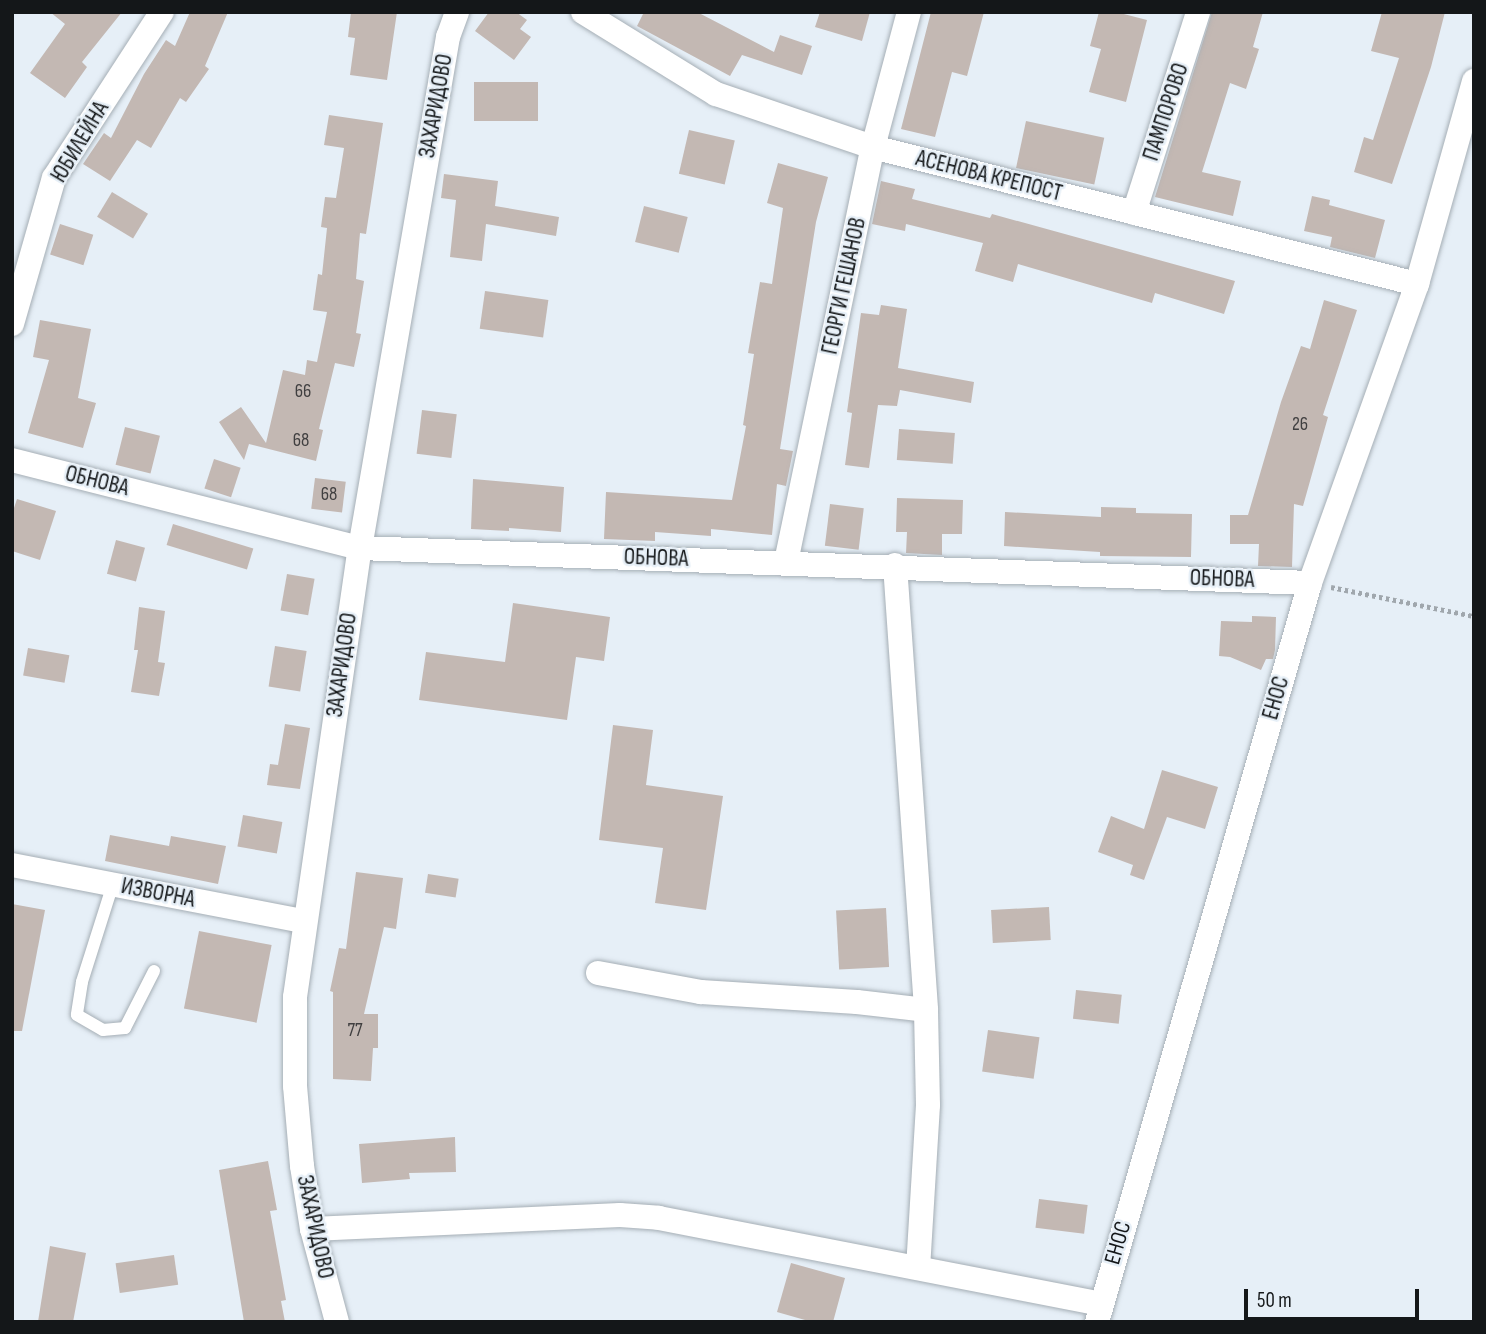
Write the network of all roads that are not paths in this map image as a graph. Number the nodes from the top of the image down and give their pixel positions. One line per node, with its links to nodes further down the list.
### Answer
1 (162, 12): 10 (street, ЮБИЛЕЙНА)
2 (457, 12): 12 (street, ЗАХАРИДОВО)
3 (583, 12): 7 (street, АСЕНОВА КРЕПОСТ)
4 (909, 12): 7 (street, ГЕОРГИ ГЕШАНОВ)
5 (1198, 12): 8 (street, ПАМПОРОВО)
6 (1474, 81): 9 (street, ЕНОС)
7 (873, 147): 8 (street, АСЕНОВА КРЕПОСТ); 13 (street, ГЕОРГИ ГЕШАНОВ)
8 (1133, 213): 9 (street, АСЕНОВА КРЕПОСТ)
9 (1417, 284): 15 (street, ЕНОС)
10 (12, 324)
11 (12, 460): 12 (street, ОБНОВА)
12 (360, 548): 13 (street, ОБНОВА); 18 (street, ЗАХАРИДОВО)
13 (786, 562): 14 (street, ОБНОВА)
14 (895, 565): 15 (street, ОБНОВА); 21 (street)
15 (1310, 583): 24 (street, ЕНОС)
16 (12, 864): 17 (street, ИЗВОРНА)
17 (113, 884): 18 (street, ИЗВОРНА); 19 (lane)
18 (304, 921): 22 (street, ЗАХАРИДОВО)
19 (154, 971)
20 (598, 973): 21 (street)
21 (926, 1010): 23 (street)
22 (312, 1229): 23 (street); 25 (street, ЗАХАРИДОВО)
23 (918, 1268): 24 (street)
24 (1099, 1313)
25 (337, 1322)

